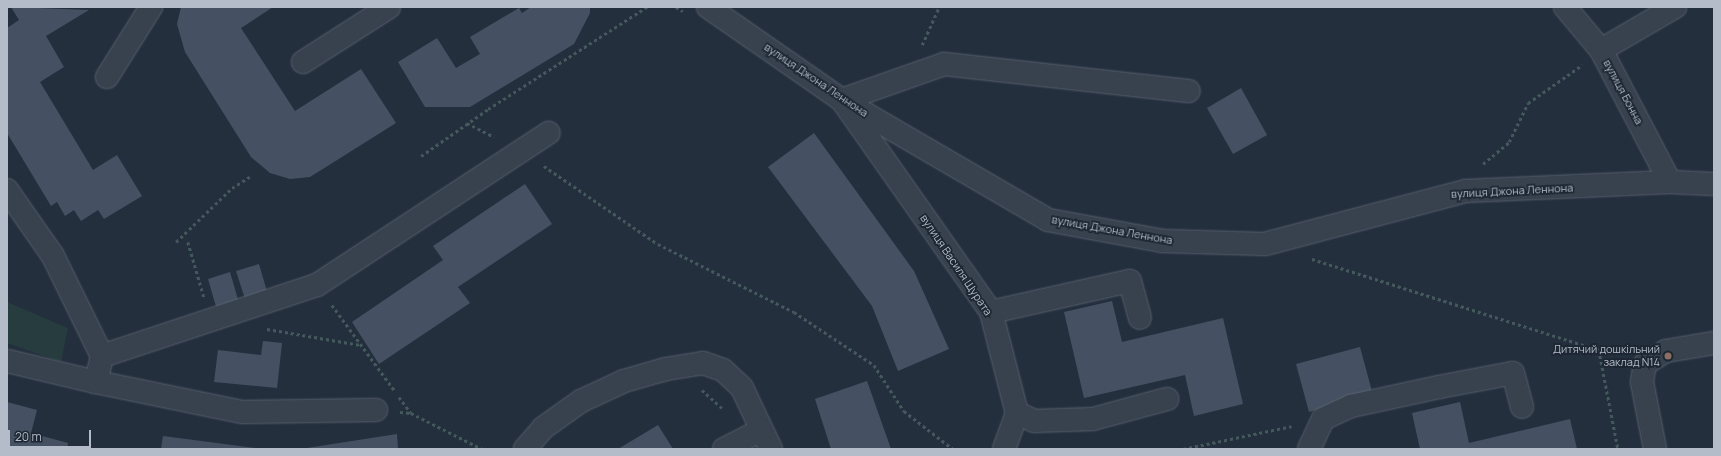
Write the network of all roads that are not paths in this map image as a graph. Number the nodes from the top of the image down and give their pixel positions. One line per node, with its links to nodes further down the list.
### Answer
1 (150, 7): 8 (street)
2 (389, 7): 7 (street)
3 (1566, 7): 6 (street, вулиця Бонна)
4 (1675, 7): 6 (street)
5 (699, 11): 10 (street, вулиця Джона Леннона)
6 (1601, 50): 12 (street, вулиця Бонна)
7 (303, 62)
8 (107, 77)
9 (1189, 91): 10 (street)
10 (842, 100): 12 (street, вулиця Джона Леннона); 15 (street, вулиця Василя Щурата)
11 (548, 134): 18 (street)
12 (1670, 182): 13 (street, вулиця Джона Леннона)
13 (1714, 184)
14 (7, 190): 18 (street)
15 (991, 312): 16 (street); 24 (street, вулиця Василя Щурата)
16 (1140, 318)
17 (1714, 342): 30 (street)
18 (102, 356): 20 (street)
19 (7, 361): 20 (street)
20 (96, 382): 23 (street)
21 (1167, 399): 24 (street)
22 (1522, 408): 29 (street)
23 (376, 410)
24 (1017, 413): 28 (street)
25 (767, 439): 26 (street); 27 (street)
26 (733, 445)
27 (525, 449)
28 (1004, 449)
29 (1309, 449)
30 (1655, 449)

